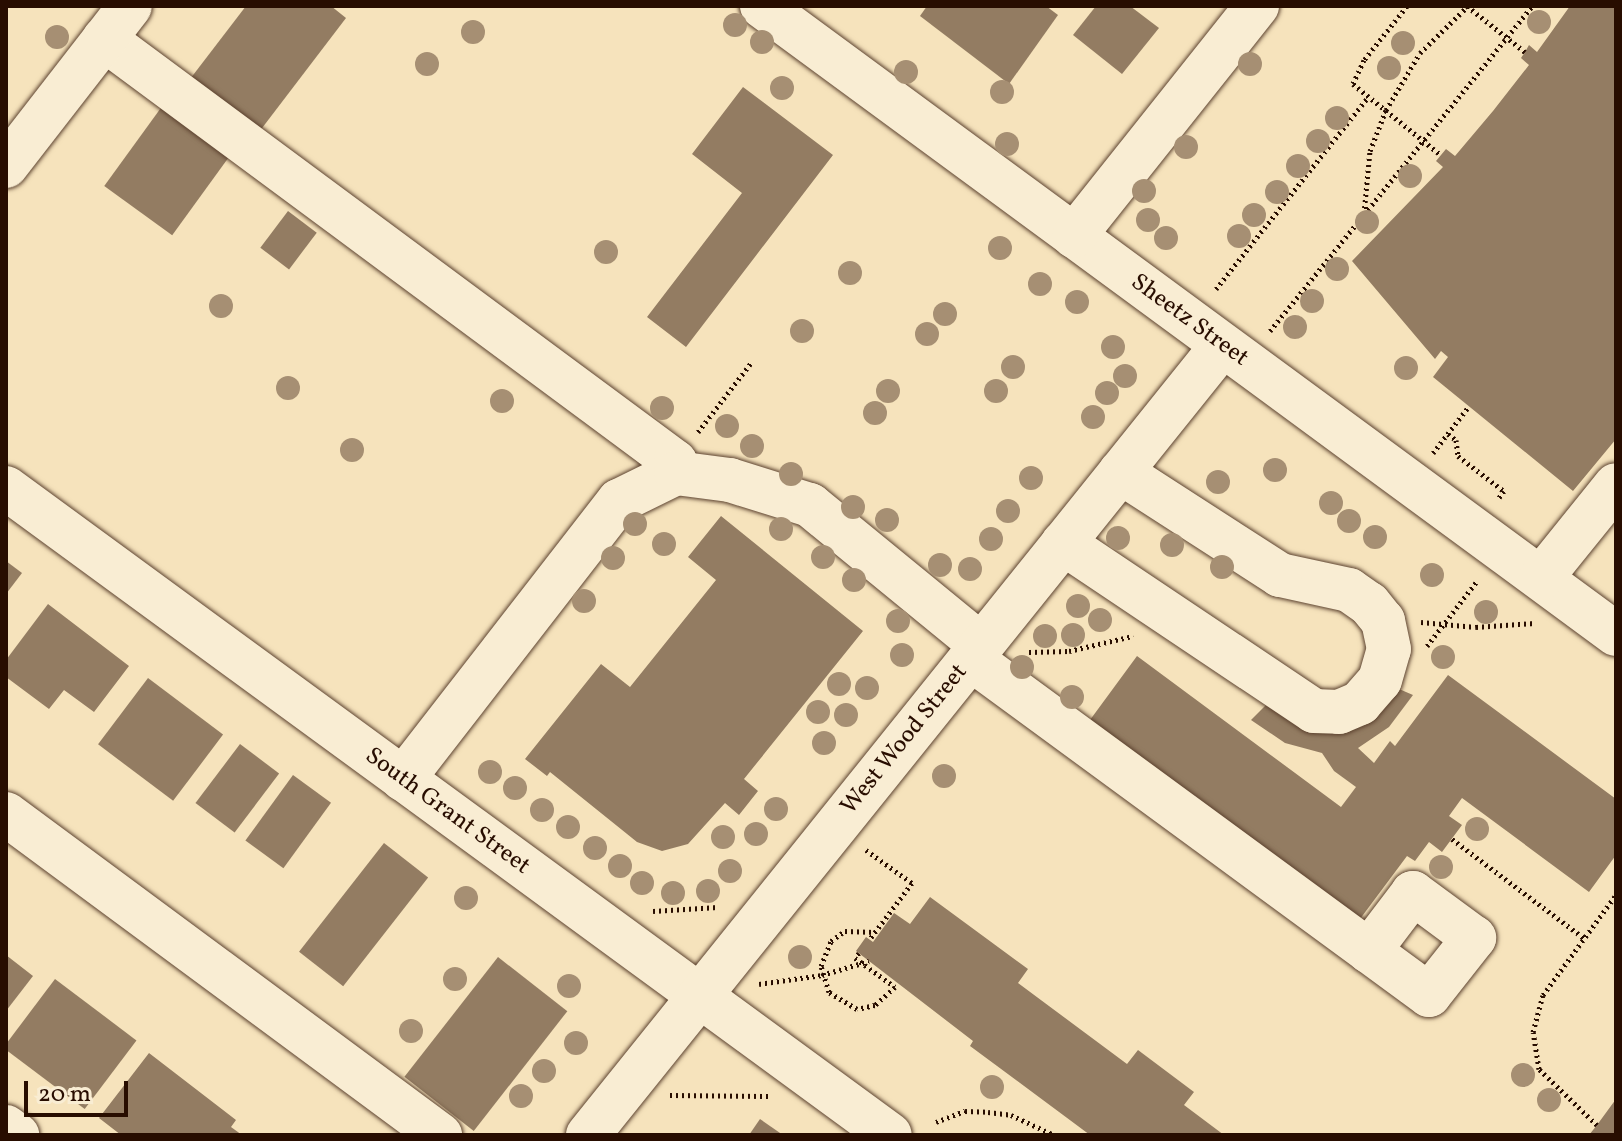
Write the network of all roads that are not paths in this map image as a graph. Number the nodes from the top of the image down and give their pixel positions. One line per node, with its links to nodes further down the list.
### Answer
1 (762, 6): 5 (street, Sheetz Street)
2 (1257, 6): 5 (street)
3 (117, 22): 4 (street); 7 (street)
4 (6, 166)
5 (1074, 236): 6 (street, Sheetz Street)
6 (1222, 346): 8 (street, West Wood Street); 12 (street, Sheetz Street)
7 (676, 467): 14 (street); 15 (street)
8 (1120, 472): 11 (street, West Wood Street); 11 (street)
9 (1616, 485): 12 (street)
10 (6, 488): 15 (street, South Grant Street)
11 (1063, 543): 14 (street, West Wood Street)
12 (1541, 578): 13 (street, Sheetz Street)
13 (1609, 616)
14 (989, 652): 17 (street); 18 (street, West Wood Street)
15 (403, 779): 18 (street, South Grant Street)
16 (6, 814): 21 (street)
17 (1369, 951)
18 (699, 996): 22 (street, West Wood Street); 23 (street, South Grant Street)
19 (6, 1127): 20 (street)
20 (17, 1135)
21 (440, 1135)
22 (588, 1135)
23 (890, 1135)

